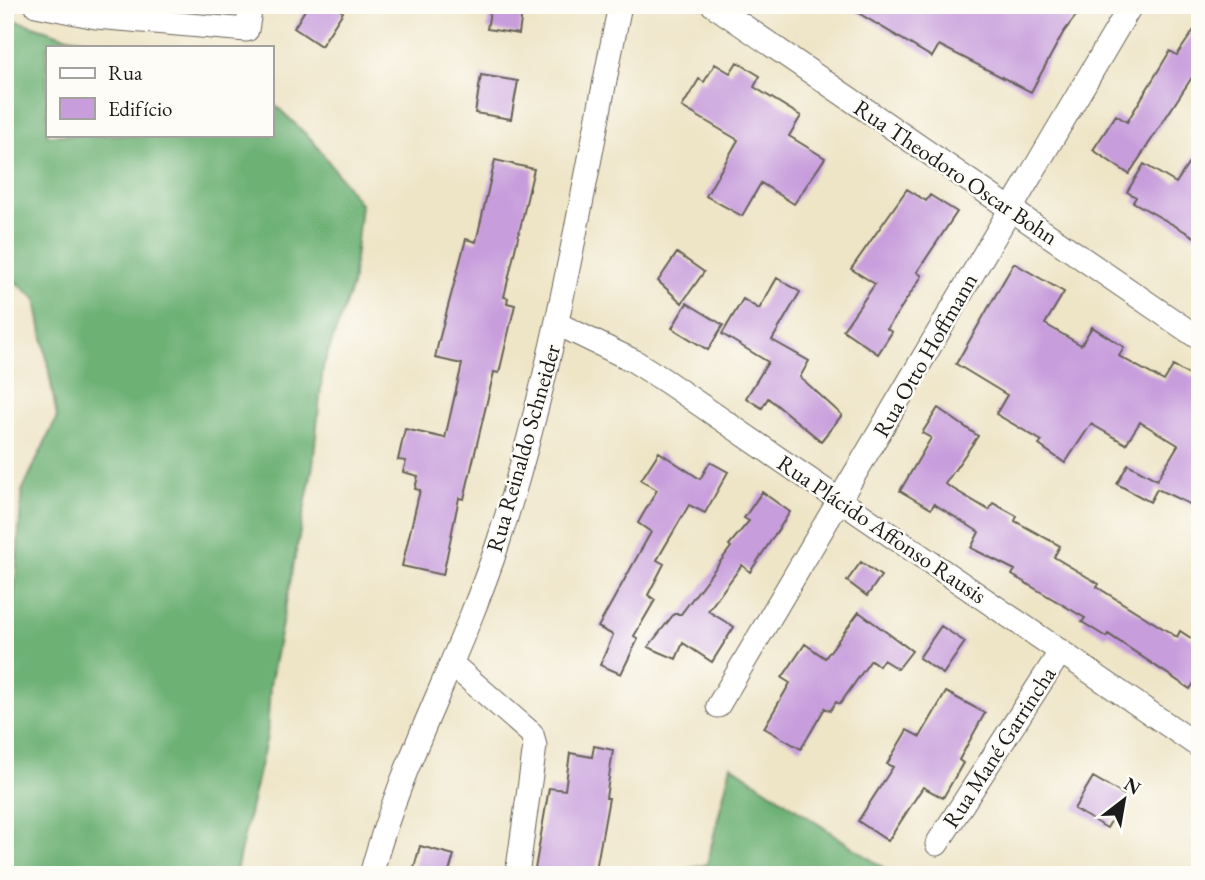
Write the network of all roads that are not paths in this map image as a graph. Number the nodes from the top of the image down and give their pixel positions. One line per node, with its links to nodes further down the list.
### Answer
1 (36, 5): 2 (street)
2 (251, 5)
3 (620, 5): 7 (street, Rua Reinaldo Schneider)
4 (713, 5): 6 (street, Rua Theodoro Oscar Bohn)
5 (1132, 5): 6 (street, Rua Otto Hoffmann)
6 (1011, 209): 8 (street, Rua Theodoro Oscar Bohn); 9 (street, Rua Otto Hoffmann)
7 (558, 324): 9 (street, Rua Plácido Affonso Rausis); 11 (street, Rua Reinaldo Schneider)
8 (1200, 338)
9 (840, 500): 10 (street, Rua Plácido Affonso Rausis); 12 (street, Rua Otto Hoffmann)
10 (1060, 651): 13 (street, Rua Plácido Affonso Rausis); 14 (street, Rua Mané Garrincha)
11 (453, 665): 15 (street, Rua Reinaldo Schneider); 16 (street)
12 (718, 706)
13 (1200, 747)
14 (937, 844)
15 (371, 875)
16 (517, 875)

